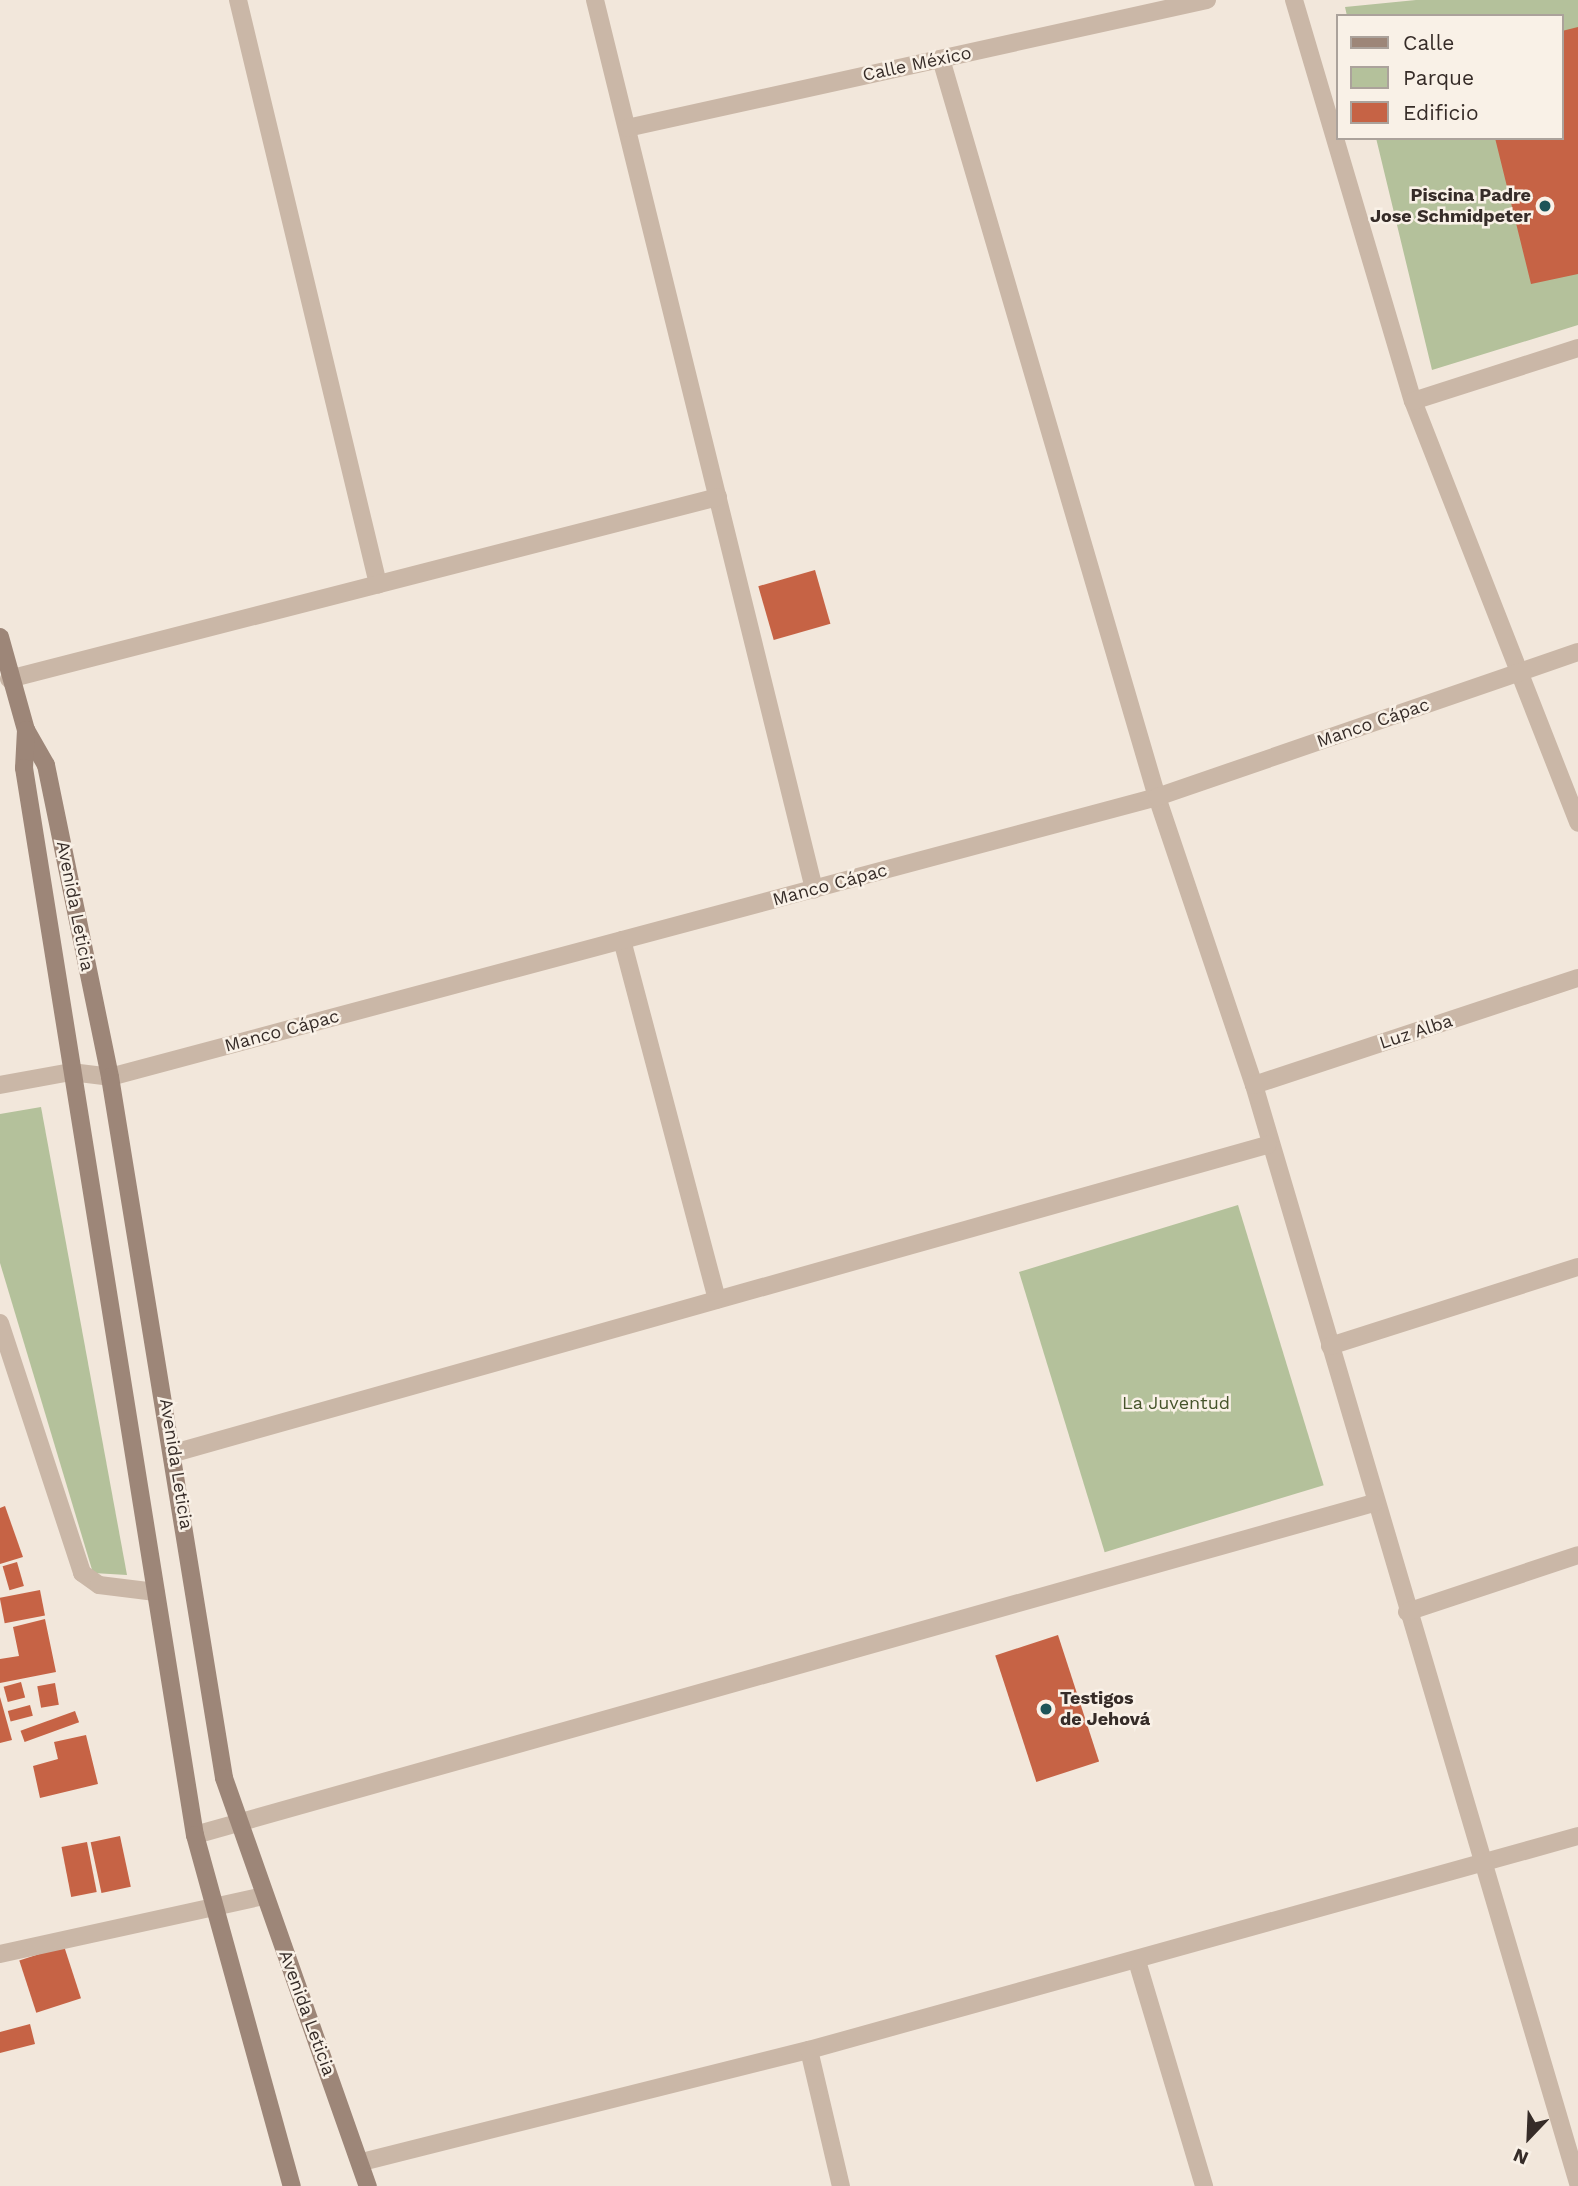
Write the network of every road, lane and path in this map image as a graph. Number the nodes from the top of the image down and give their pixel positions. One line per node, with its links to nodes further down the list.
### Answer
1 (238, 0): 10 (street)
2 (595, 0): 6 (street)
3 (1207, 0): 5 (street, Calle México)
4 (1294, 0): 8 (street)
5 (941, 59): 6 (street, Calle México); 16 (street)
6 (627, 128): 9 (street)
7 (1578, 348): 8 (street)
8 (1413, 401): 13 (street)
9 (718, 498): 10 (street); 18 (street)
10 (378, 584): 14 (street)
11 (0, 637): 14 (street, Avenida Leticia)
12 (1578, 652): 13 (street, Manco Cápac)
13 (1518, 673): 16 (street, Manco Cápac); 17 (street)
14 (9, 679): 15 (street, Avenida Leticia)
15 (26, 730): 21 (street, Avenida Leticia); 22 (street, Avenida Leticia)
16 (1157, 797): 18 (street, Manco Cápac); 24 (street)
17 (1578, 823)
18 (814, 889): 19 (street, Manco Cápac)
19 (622, 940): 22 (street, Manco Cápac); 27 (street)
20 (1578, 978): 24 (street, Luz Alba)
21 (71, 1072): 22 (street, Manco Cápac); 23 (street, Manco Cápac); 33 (street, Avenida Leticia)
22 (110, 1077): 30 (street, Avenida Leticia)
23 (0, 1085)
24 (1254, 1085): 25 (street)
25 (1267, 1145): 27 (street); 29 (street)
26 (1578, 1267): 29 (street)
27 (717, 1300): 30 (street)
28 (0, 1323): 33 (street)
29 (1330, 1346): 31 (street)
30 (174, 1453): 35 (street, Avenida Leticia)
31 (1374, 1503): 34 (street); 35 (street)
32 (1578, 1555): 34 (street)
33 (156, 1592): 36 (street, Avenida Leticia)
34 (1406, 1612): 38 (street)
35 (238, 1822): 36 (street); 39 (street, Avenida Leticia)
36 (195, 1835): 40 (street, Avenida Leticia)
37 (1578, 1836): 38 (street)
38 (1483, 1865): 42 (street); 44 (street)
39 (264, 1896): 40 (street); 45 (street, Avenida Leticia)
40 (212, 1907): 41 (street); 47 (street, Avenida Leticia)
41 (0, 1954)
42 (1137, 1961): 43 (street); 50 (street)
43 (809, 2050): 45 (street); 49 (street)
44 (1572, 2142): 46 (street)
45 (362, 2162): 48 (street, Avenida Leticia)
46 (1578, 2183)
47 (292, 2186)
48 (368, 2186)
49 (841, 2186)
50 (1204, 2186)

